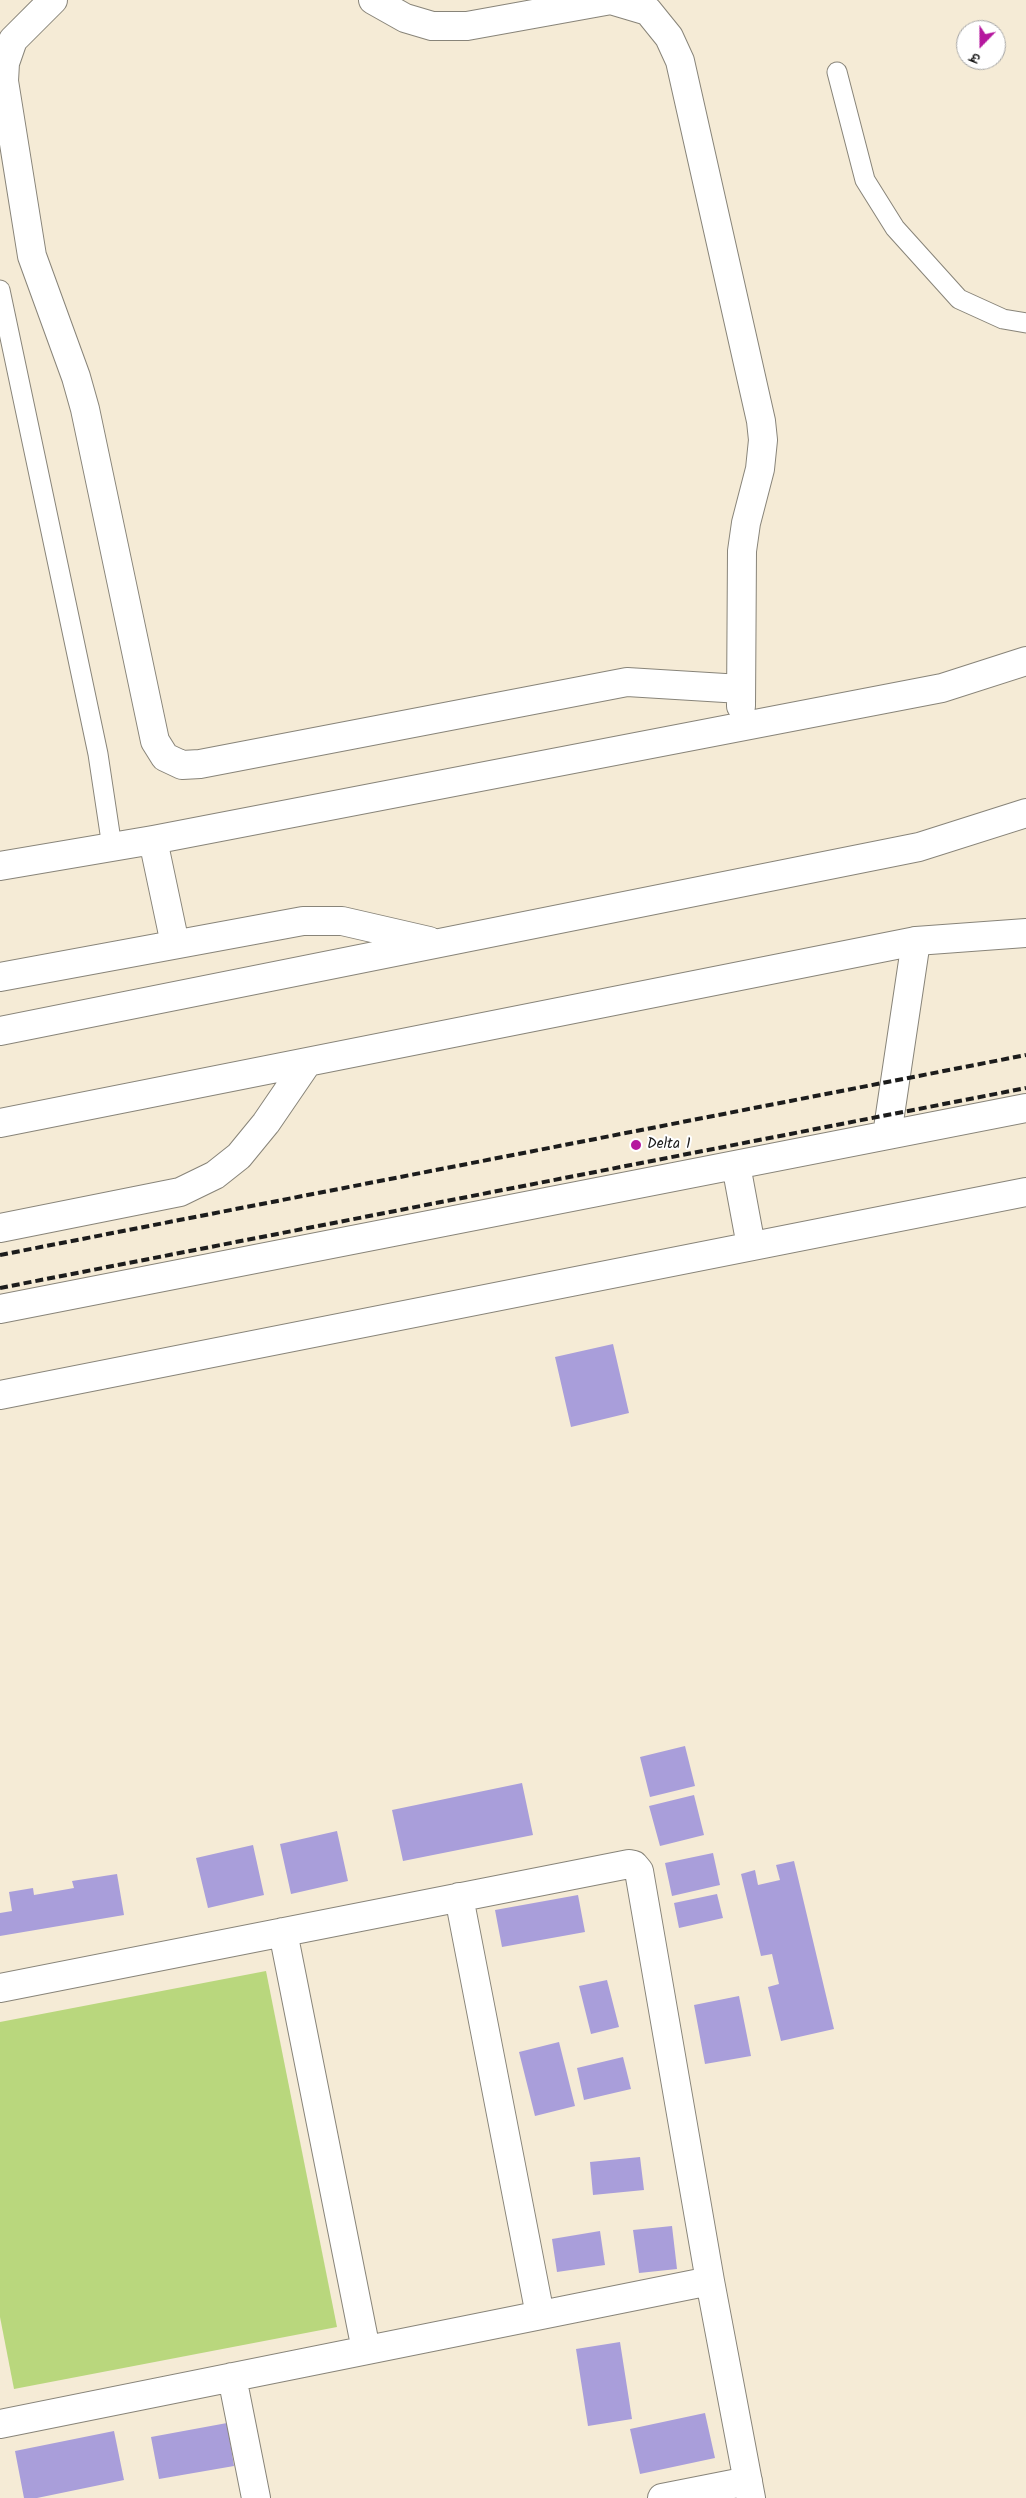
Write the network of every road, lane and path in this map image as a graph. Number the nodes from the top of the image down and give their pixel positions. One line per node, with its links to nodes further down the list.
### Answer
1 (53, 0): 6 (street)
2 (373, 0): 4 (street)
3 (609, 0): 4 (street); 11 (street)
4 (489, 11)
5 (0, 23): 6 (street)
6 (5, 63): 11 (street)
7 (837, 72): 9 (lane)
8 (0, 290): 15 (lane)
9 (1026, 323)
10 (1026, 661): 12 (street)
11 (741, 689): 12 (street)
12 (740, 727): 14 (street)
13 (1026, 813): 19 (street)
14 (153, 840): 15 (street); 20 (street)
15 (112, 847): 16 (street)
16 (0, 866)
17 (1026, 933): 18 (street)
18 (916, 942): 23 (street); 26 (street)
19 (438, 943): 20 (street); 22 (street)
20 (175, 944): 21 (street)
21 (0, 977)
22 (0, 1031)
23 (306, 1063): 25 (street); 29 (street)
24 (1026, 1108): 26 (street)
25 (0, 1123)
26 (887, 1135): 27 (street)
27 (736, 1165): 30 (street); 31 (street)
28 (1026, 1192): 30 (street)
29 (0, 1228)
30 (751, 1246): 32 (street)
31 (0, 1309)
32 (0, 1396)
33 (459, 1897): 34 (street); 36 (street); 37 (street)
34 (283, 1932): 35 (street); 38 (street)
35 (0, 1988)
36 (710, 2281): 37 (street); 41 (street)
37 (540, 2315): 38 (street)
38 (366, 2350): 39 (street)
39 (232, 2377): 40 (street); 42 (street)
40 (0, 2424)
41 (749, 2489): 43 (street)
42 (256, 2498)
43 (662, 2498)

